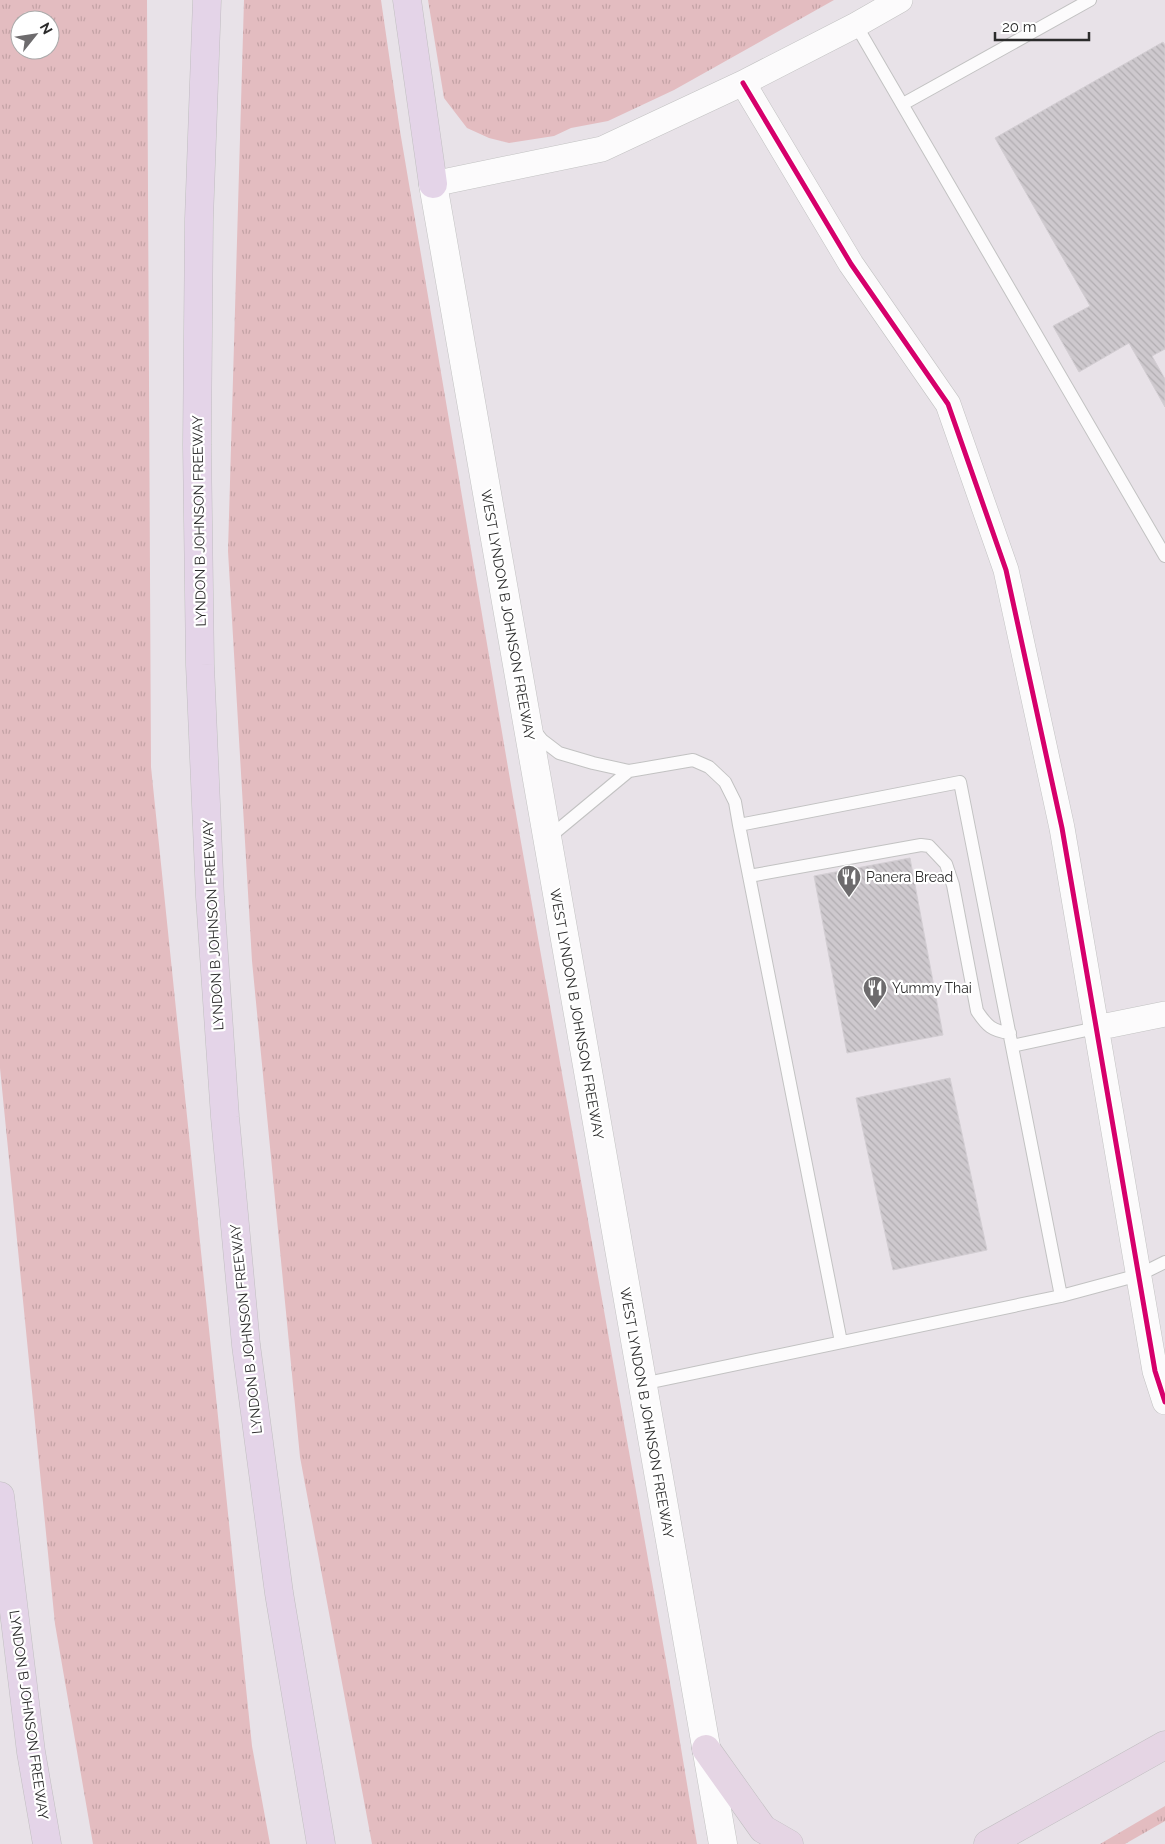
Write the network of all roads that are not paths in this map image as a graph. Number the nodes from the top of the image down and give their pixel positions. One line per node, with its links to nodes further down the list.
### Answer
1 (207, 0): 28 (highway, LYNDON B JOHNSON FREEWAY)
2 (407, 0): 8 (highway)
3 (900, 0): 5 (street)
4 (1090, 0): 7 (lane)
5 (856, 25): 6 (street); 7 (lane)
6 (743, 83): 8 (street); 16 (street)
7 (903, 104): 9 (lane)
8 (433, 184): 10 (main road, WEST LYNDON B JOHNSON FREEWAY)
9 (1165, 556)
10 (526, 720): 11 (lane); 13 (main road, WEST LYNDON B JOHNSON FREEWAY)
11 (629, 771): 12 (lane); 13 (lane)
12 (739, 824): 14 (lane); 17 (lane)
13 (547, 839): 22 (main road, WEST LYNDON B JOHNSON FREEWAY)
14 (749, 876): 17 (lane); 21 (lane)
15 (1165, 1014): 16 (street)
16 (1096, 1028): 17 (lane); 19 (street)
17 (1011, 1040): 20 (lane)
18 (1165, 1262): 19 (lane)
19 (1138, 1275): 20 (lane); 23 (street)
20 (1061, 1296): 21 (lane)
21 (840, 1342): 22 (lane)
22 (642, 1384): 26 (main road, WEST LYNDON B JOHNSON FREEWAY)
23 (1165, 1402)
24 (0, 1496): 27 (highway, LYNDON B JOHNSON FREEWAY)
25 (1165, 1745): 31 (main road)
26 (706, 1749): 29 (main road, WEST LYNDON B JOHNSON FREEWAY); 30 (main road)
27 (47, 1844)
28 (321, 1844)
29 (723, 1844)
30 (789, 1844)
31 (988, 1844)

